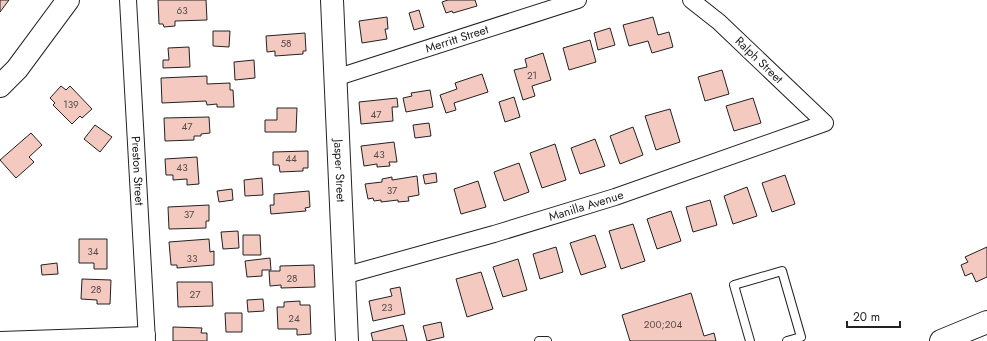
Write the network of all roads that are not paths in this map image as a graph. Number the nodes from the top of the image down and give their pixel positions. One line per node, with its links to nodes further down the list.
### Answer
1 (68, 0): 7 (main road)
2 (128, 0): 11 (street, Preston Street)
3 (332, 0): 6 (main road, Jasper Street)
4 (578, 0): 6 (street, Merritt Street)
5 (691, 0): 8 (street, Ralph Street)
6 (335, 78): 9 (main road, Jasper Street)
7 (0, 86)
8 (825, 123): 9 (street, Manilla Avenue)
9 (343, 276): 13 (main road, Jasper Street)
10 (987, 322): 18 (main road)
11 (147, 338): 12 (street)
12 (0, 340)
13 (347, 341)
14 (539, 341): 15 (lane)
15 (548, 341)
16 (750, 341): 17 (lane)
17 (788, 341)
18 (941, 341)

